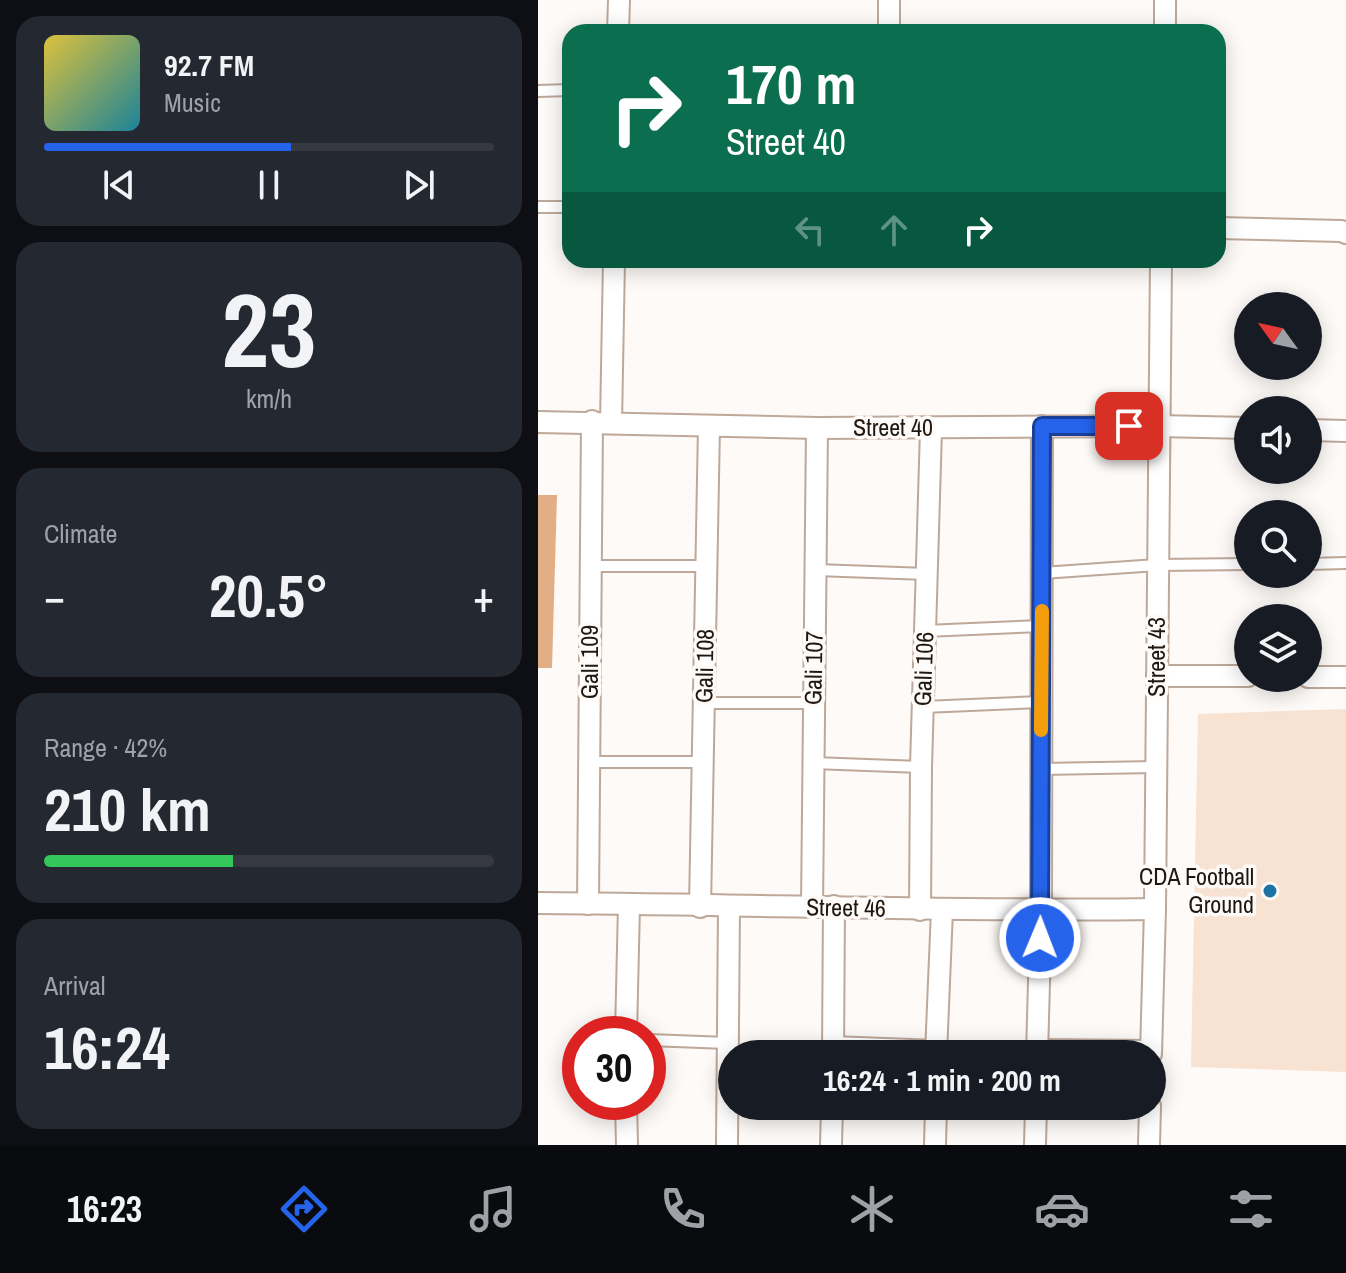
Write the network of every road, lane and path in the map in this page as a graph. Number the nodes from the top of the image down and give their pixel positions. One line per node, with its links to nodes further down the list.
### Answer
1 (619, 0): 4 (street)
2 (889, 0): 5 (street)
3 (1165, 0): 6 (street)
4 (618, 24)
5 (889, 24)
6 (1165, 24)
7 (562, 90): 8 (lane)
8 (538, 91)
9 (538, 207): 10 (lane)
10 (562, 207)
11 (1226, 228): 12 (street)
12 (1346, 233)
13 (613, 268): 17 (street, Gali 109)
14 (1161, 268): 20 (street, Street 43)
15 (1346, 414): 25 (street)
16 (538, 422): 17 (street, Street 40)
17 (602, 422): 18 (street, Street 40); 30 (street, Gali 109)
18 (709, 426): 21 (street, Street 40); 31 (street, Gali 108)
19 (1042, 426): 20 (street, Street 40); 23 (street, Street 40); 33 (street)
20 (1158, 426): 22 (street, Street 40); 29 (street, Street 43)
21 (817, 428): 23 (street, Street 40); 32 (street, Gali 107)
22 (1234, 428)
23 (931, 429): 34 (street, Gali 106)
24 (1322, 430): 25 (street)
25 (1346, 431)
26 (1346, 563): 28 (lane)
27 (1234, 564): 29 (lane)
28 (1322, 564)
29 (1157, 565): 33 (lane); 37 (street, Street 43)
30 (591, 566): 31 (lane); 45 (street, Gali 109)
31 (706, 566): 42 (street, Gali 108)
32 (816, 570): 34 (lane); 43 (street, Gali 107)
33 (1042, 573): 35 (street)
34 (927, 574): 36 (street, Gali 106)
35 (1042, 626): 36 (lane); 41 (street)
36 (925, 631): 44 (street, Gali 106)
37 (1157, 676): 38 (street); 49 (street, Street 43)
38 (1234, 676)
39 (1322, 677): 40 (street)
40 (1346, 677)
41 (1041, 702): 44 (lane); 50 (street)
42 (704, 703): 43 (lane); 46 (street, Gali 108)
43 (814, 703): 47 (street, Gali 107)
44 (923, 707): 48 (street, Gali 106)
45 (589, 762): 46 (lane); 52 (street, Gali 109)
46 (703, 762): 55 (street, Gali 108)
47 (813, 763): 48 (lane); 57 (street, Gali 107)
48 (921, 767): 59 (street, Gali 106)
49 (1156, 767): 50 (lane); 58 (street, Street 43)
50 (1041, 769): 61 (street)
51 (538, 903): 52 (street, Street 46)
52 (588, 904): 53 (street, Street 46)
53 (629, 905): 55 (street, Street 46); 62 (street)
54 (834, 906): 57 (street, Street 46); 59 (street, Street 46); 64 (street)
55 (700, 907): 56 (street, Street 46)
56 (729, 907): 57 (street, Street 46); 63 (street)
57 (812, 907)
58 (1155, 909): 61 (street, Street 46); 67 (street, Street 43)
59 (920, 910): 60 (street, Street 46)
60 (942, 910): 61 (street, Street 46); 65 (street)
61 (1041, 911): 66 (street)
62 (626, 1016)
63 (728, 1040)
64 (833, 1040)
65 (936, 1040)
66 (1037, 1040)
67 (1151, 1040)
68 (666, 1041): 69 (lane)
69 (718, 1043)
70 (626, 1120): 76 (street)
71 (727, 1120): 77 (street)
72 (832, 1120): 78 (street)
73 (936, 1120): 79 (street)
74 (1036, 1120): 80 (street)
75 (1150, 1120): 81 (street)
76 (627, 1145)
77 (727, 1145)
78 (831, 1145)
79 (935, 1145)
80 (1035, 1145)
81 (1149, 1145)

